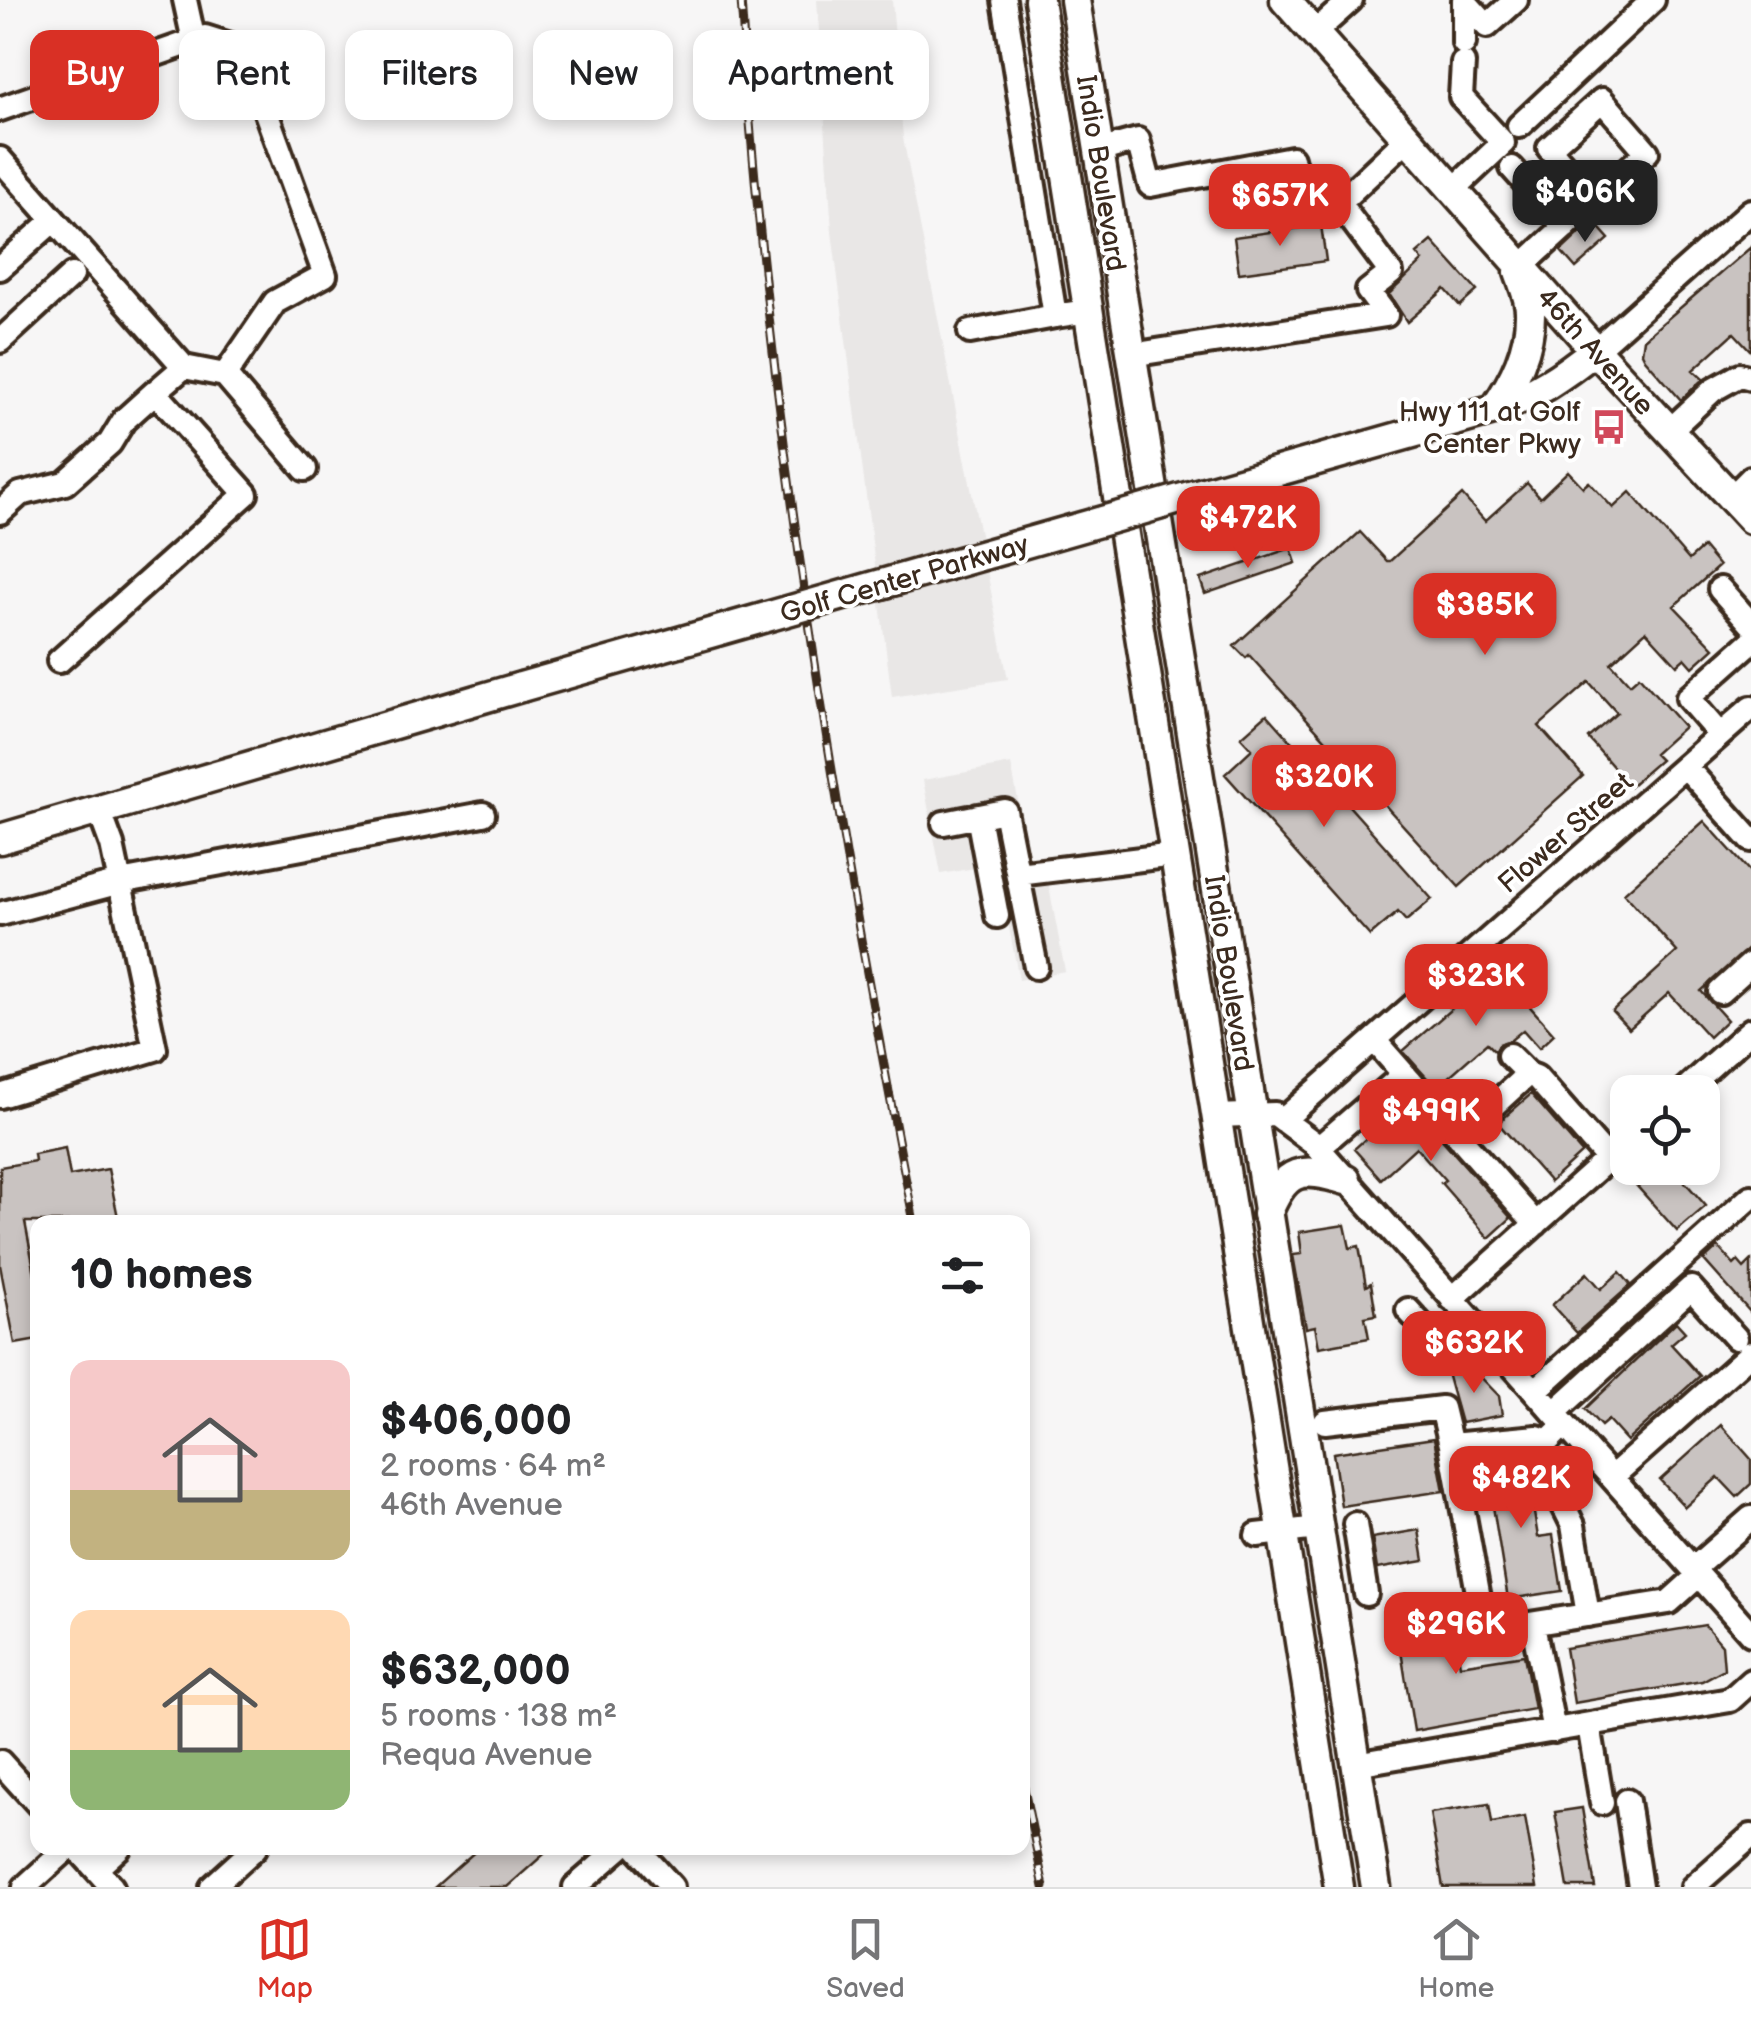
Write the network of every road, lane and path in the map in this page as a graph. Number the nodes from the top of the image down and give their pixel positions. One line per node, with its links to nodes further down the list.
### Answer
1 (186, 0): 10 (street)
2 (1004, 0): 14 (street)
3 (1039, 0): 13 (main road, Indio Boulevard)
4 (1075, 0): 19 (main road, Indio Boulevard)
5 (1285, 0): 11 (main road, 46th Avenue)
6 (1351, 0): 11 (street)
7 (1516, 0): 9 (street)
8 (1654, 0): 17 (street)
9 (1465, 1): 24 (street)
10 (192, 30)
11 (1314, 33): 18 (main road, 46th Avenue)
12 (179, 46): 15 (street)
13 (1049, 62): 14 (street); 21 (main road, Indio Boulevard)
14 (1015, 69): 22 (street)
15 (0, 110)
16 (269, 120): 42 (street)
17 (1519, 126)
18 (1408, 139): 24 (main road, 46th Avenue); 26 (street)
19 (1098, 151): 26 (street); 40 (main road, Indio Boulevard)
20 (0, 159): 28 (street)
21 (1065, 160): 22 (street); 30 (main road, Indio Boulevard)
22 (1031, 166): 31 (street)
23 (1512, 168): 29 (street)
24 (1452, 190): 32 (main road, 46th Avenue)
25 (1594, 200): 29 (street)
26 (1339, 203): 40 (street)
27 (1751, 211): 39 (street, Golf Center Parkway)
28 (54, 220): 33 (street); 41 (street)
29 (1565, 227): 32 (street)
30 (1078, 246): 31 (street); 35 (main road, Indio Boulevard)
31 (1045, 250): 36 (street)
32 (1518, 264): 39 (main road, 46th Avenue); 45 (main road)
33 (0, 268)
34 (72, 275): 38 (street)
35 (1088, 311): 36 (street); 57 (main road, Indio Boulevard)
36 (1056, 316): 37 (street)
37 (970, 332)
38 (0, 340)
39 (1595, 350): 45 (main road, Golf Center Parkway); 46 (main road, 46th Avenue)
40 (1131, 356): 67 (main road, Indio Boulevard)
41 (184, 366): 42 (street); 44 (street)
42 (224, 375): 47 (street)
43 (1751, 378): 46 (street)
44 (155, 392): 49 (street); 54 (street)
45 (1494, 410): 59 (main road, Golf Center Parkway, bridge)
46 (1669, 430): 48 (main road, 46th Avenue)
47 (305, 469)
48 (1741, 488): 50 (main road, 46th Avenue)
49 (0, 512)
50 (1751, 519)
51 (1720, 590): 52 (street)
52 (1751, 624)
53 (1751, 642): 56 (street)
54 (58, 660)
55 (1751, 708): 56 (street, Flower Street)
56 (1720, 735): 58 (street, Flower Street)
57 (1156, 743): 65 (main road, Indio Boulevard); 67 (main road)
58 (1685, 766): 64 (street); 75 (street, Flower Street)
59 (99, 810): 63 (main road, Golf Center Parkway); 68 (street)
60 (483, 814): 68 (street)
61 (978, 816): 62 (street); 66 (street); 70 (street)
62 (944, 823)
63 (0, 839)
64 (1751, 840)
65 (1174, 855): 66 (street); 82 (main road, Indio Boulevard)
66 (1018, 874): 72 (street)
67 (1214, 876): 81 (main road, Indio Boulevard)
68 (120, 882): 69 (street); 80 (street)
69 (0, 914)
70 (997, 916)
71 (1751, 964): 73 (street)
72 (1036, 967)
73 (1720, 992)
74 (1751, 1030): 79 (street)
75 (1374, 1040): 77 (street); 83 (street, Flower Street)
76 (1509, 1054): 78 (street)
77 (1404, 1074): 84 (street); 85 (street)
78 (1528, 1074): 84 (street); 86 (street)
79 (1701, 1075)
80 (0, 1096)
81 (1253, 1113): 82 (street); 83 (street); 89 (main road, Indio Boulevard)
82 (1216, 1116): 104 (main road, Indio Boulevard)
83 (1283, 1120): 85 (street)
84 (1459, 1136): 90 (street)
85 (1318, 1148): 87 (street)
86 (1608, 1158): 90 (street)
87 (1346, 1180): 89 (main road); 91 (street)
88 (1751, 1196): 95 (street)
89 (1268, 1214): 103 (main road, Indio Boulevard)
90 (1536, 1224): 91 (street)
91 (1452, 1299): 93 (street)
92 (1408, 1310): 93 (street)
93 (1472, 1320): 95 (street)
94 (1743, 1346): 96 (street); 100 (street)
95 (1535, 1391): 96 (street)
96 (1560, 1418): 98 (street); 100 (street)
97 (1325, 1422): 99 (street)
98 (1547, 1441): 99 (street); 107 (street)
99 (1451, 1445): 108 (street)
100 (1613, 1476): 105 (street)
101 (1751, 1518): 105 (street)
102 (1354, 1524): 106 (street)
103 (1318, 1528): 104 (street); 114 (main road, Indio Boulevard)
104 (1270, 1534): 131 (main road, Indio Boulevard)
105 (1696, 1572): 107 (street); 109 (street)
106 (1366, 1594)
107 (1588, 1615): 108 (street)
108 (1533, 1625): 112 (street)
109 (1751, 1634)
110 (1751, 1681): 111 (street)
111 (1590, 1725): 112 (street); 117 (street)
112 (1554, 1731): 114 (street)
113 (0, 1762): 115 (street)
114 (1356, 1764): 132 (main road, Indio Boulevard)
115 (30, 1795)
116 (1627, 1801): 133 (street)
117 (1602, 1804)
118 (1751, 1836): 134 (street)
119 (60, 1855): 126 (street)
120 (83, 1855): 125 (street)
121 (111, 1855): 125 (street)
122 (248, 1855): 128 (street)
123 (612, 1855): 129 (street)
124 (643, 1855): 130 (street)
125 (96, 1869): 127 (street)
126 (25, 1887)
127 (112, 1887)
128 (212, 1887)
129 (575, 1887)
130 (672, 1887)
131 (1339, 1887)
132 (1376, 1887)
133 (1640, 1887)
134 (1693, 1887)

